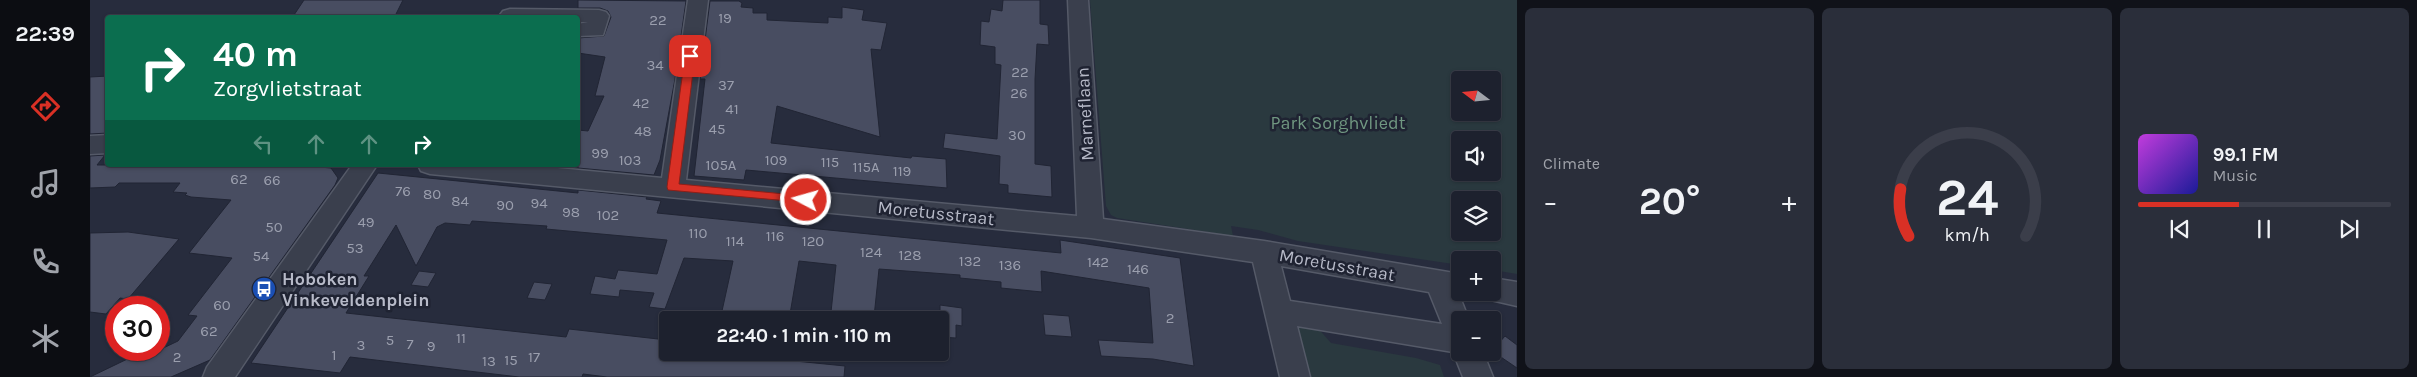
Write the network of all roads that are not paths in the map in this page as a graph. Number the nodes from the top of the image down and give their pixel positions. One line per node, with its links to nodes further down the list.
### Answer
1 (698, 0): 9 (street)
2 (1078, 0): 10 (street, Marneflaan)
3 (509, 11): 4 (street)
4 (580, 30)
5 (105, 144): 6 (street)
6 (90, 145)
7 (364, 167): 19 (street)
8 (452, 167): 9 (street, Moretusstraat)
9 (672, 187): 10 (street, Moretusstraat)
10 (1091, 228): 11 (street, Moretusstraat)
11 (1264, 252): 12 (street, Moretusstraat); 15 (street)
12 (1450, 284): 16 (street, Moretusstraat)
13 (1501, 291): 14 (street)
14 (1517, 294)
15 (1279, 311): 17 (street); 20 (street)
16 (1456, 311)
17 (1451, 338)
18 (1472, 361): 21 (street)
19 (218, 377)
20 (1295, 377)
21 (1478, 377)

